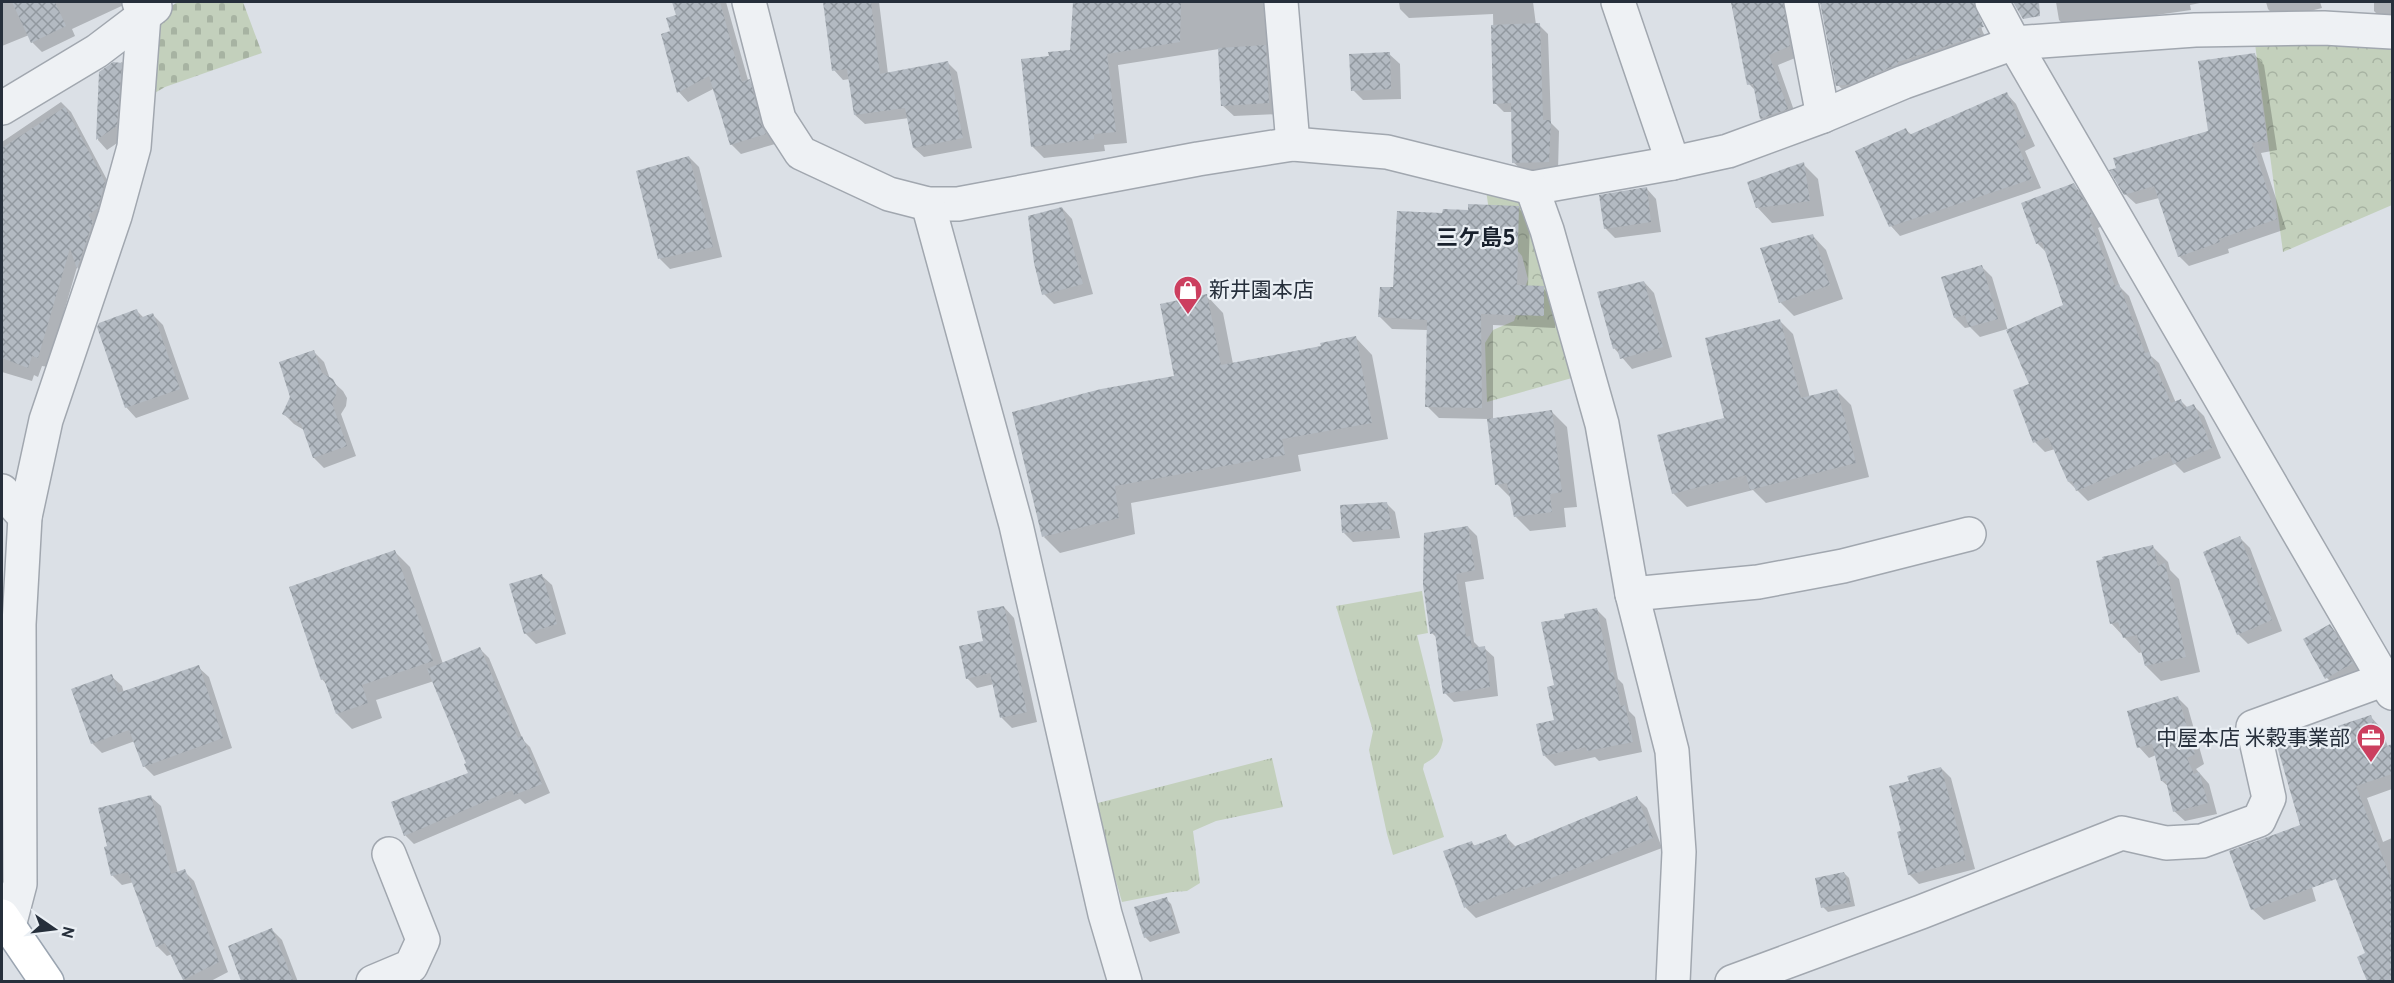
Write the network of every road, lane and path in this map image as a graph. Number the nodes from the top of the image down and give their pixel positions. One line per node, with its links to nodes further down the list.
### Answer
1 (749, 2): 14 (street)
2 (1281, 2): 11 (street)
3 (1618, 2): 12 (street)
4 (1801, 2): 10 (street)
5 (1992, 2): 8 (street)
6 (148, 6): 9 (street); 16 (street)
7 (2392, 32): 8 (street)
8 (2014, 43): 10 (street); 19 (street)
9 (2, 108)
10 (1823, 117): 12 (street)
11 (1293, 144): 13 (street); 14 (street)
12 (1673, 163): 13 (street)
13 (1532, 188): 18 (street)
14 (928, 204): 24 (street)
15 (2, 491): 16 (street)
16 (25, 517): 21 (street)
17 (1969, 534): 18 (street)
18 (1632, 594): 25 (street)
19 (2389, 686): 26 (street)
20 (389, 854): 23 (street)
21 (5, 921): 22 (main road)
22 (46, 981)
23 (373, 981)
24 (1125, 981)
25 (1673, 981)
26 (1732, 981)

